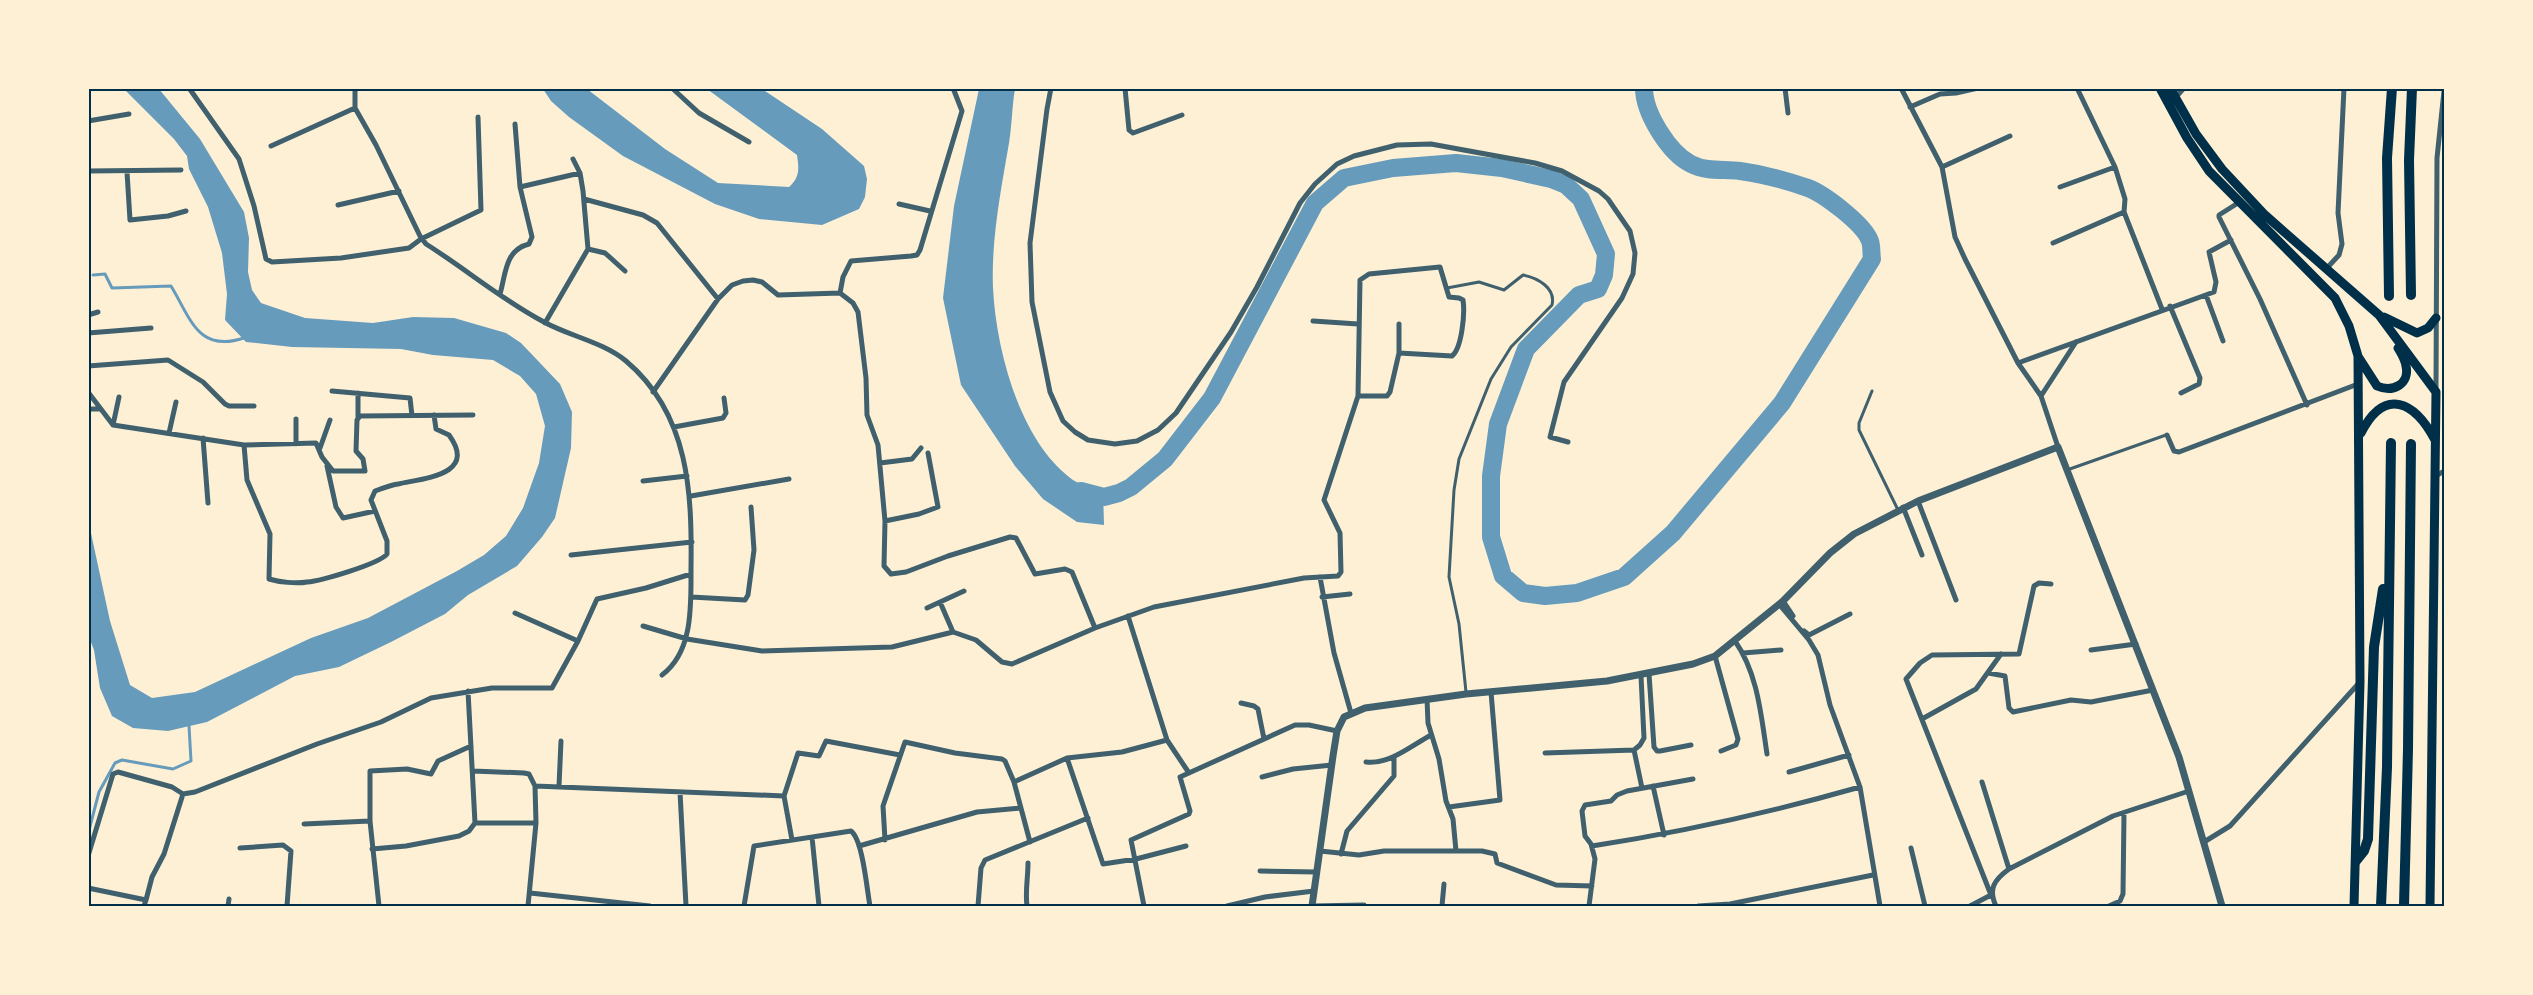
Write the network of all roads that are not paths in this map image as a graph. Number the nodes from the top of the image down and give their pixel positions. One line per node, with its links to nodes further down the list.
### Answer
1 (189, 88): 49 (street)
2 (355, 88): 20 (street)
3 (672, 88): 28 (street)
4 (953, 88): 47 (street)
5 (1052, 88): 111 (street)
6 (1125, 88): 23 (street)
7 (1785, 88): 22 (street)
8 (1901, 88): 19 (street)
9 (1978, 88): 19 (street)
10 (2077, 88): 34 (street)
11 (2160, 88): 43 (highway)
12 (2170, 88): 18 (highway)
13 (2184, 88): 18 (street)
14 (2344, 88): 53 (street)
15 (2392, 88): 60 (highway)
16 (2412, 88): 61 (highway)
17 (2445, 91): 31 (street)
18 (2175, 98): 53 (highway)
19 (1910, 107): 33 (street)
20 (356, 108): 29 (street); 41 (street)
21 (129, 114): 25 (street)
22 (1788, 114)
23 (1182, 115)
24 (478, 117): 49 (street)
25 (88, 121)
26 (515, 124): 40 (street)
27 (2010, 136): 33 (street)
28 (749, 142)
29 (271, 146)
30 (2445, 155): 31 (street)
31 (2437, 158): 69 (street)
32 (573, 159): 38 (street)
33 (1942, 167): 80 (street)
34 (2115, 167): 39 (street); 48 (street)
35 (181, 170): 37 (street)
36 (88, 171): 37 (street)
37 (127, 172): 46 (street)
38 (580, 173): 40 (street); 42 (street)
39 (2060, 187)
40 (520, 188): 58 (street)
41 (399, 191): 45 (street); 49 (street)
42 (584, 199): 52 (street); 63 (street)
43 (2238, 203): 50 (street); 62 (highway)
44 (899, 204): 47 (street)
45 (338, 205)
46 (186, 211)
47 (930, 211): 57 (street)
48 (2124, 212): 51 (street); 65 (street)
49 (422, 239): 58 (street)
50 (2230, 240): 59 (street); 95 (street)
51 (2053, 243)
52 (588, 249): 54 (street); 71 (street)
53 (2326, 269): 55 (highway)
54 (625, 271)
55 (2347, 287): 62 (highway); 68 (highway)
56 (1447, 288): 72 (street); 78 (street); 173 (lane)
57 (840, 293): 63 (street); 122 (street)
58 (500, 294): 71 (street)
59 (2206, 295): 64 (street); 77 (street)
60 (2389, 296)
61 (2411, 296)
62 (2335, 298): 79 (highway)
63 (718, 299): 86 (street)
64 (2170, 306): 65 (street); 89 (street)
65 (2162, 309): 76 (street)
66 (98, 312): 67 (street)
67 (88, 315)
68 (2381, 317): 69 (highway); 79 (highway); 87 (highway)
69 (2436, 318): 87 (street)
70 (1312, 321): 72 (street)
71 (544, 323): 86 (street)
72 (1358, 324): 90 (street)
73 (1399, 324): 78 (street)
74 (151, 328): 75 (street)
75 (88, 333)
76 (2077, 340): 80 (street); 91 (street)
77 (2223, 341)
78 (1399, 352): 90 (street)
79 (2358, 356): 82 (highway)
80 (2018, 363): 91 (street)
81 (88, 366): 96 (street)
82 (2359, 384): 95 (street); 109 (highway)
83 (332, 391): 88 (street)
84 (1872, 391): 132 (lane)
85 (88, 392): 98 (street)
86 (652, 392): 106 (street)
87 (2436, 392): 113 (highway)
88 (358, 393): 101 (street); 102 (street)
89 (2181, 393)
90 (1358, 396): 140 (street)
91 (2041, 396): 117 (street)
92 (118, 397): 105 (street)
93 (724, 398): 106 (street)
94 (176, 402): 107 (street)
95 (2307, 405): 108 (street)
96 (254, 406)
97 (88, 409): 98 (street)
98 (99, 409): 105 (street)
99 (434, 415): 100 (street); 101 (street); 133 (street)
100 (473, 415)
101 (412, 416): 102 (street)
102 (358, 417): 121 (street)
103 (297, 419): 114 (street)
104 (330, 420): 118 (street)
105 (113, 425): 107 (street)
106 (674, 427): 125 (street)
107 (169, 434): 110 (street)
108 (2167, 435): 123 (lane)
109 (2360, 436): 113 (highway); 169 (highway)
110 (203, 438): 116 (street); 130 (street)
111 (1568, 442)
112 (2391, 442): 138 (highway)
113 (2436, 442): 124 (highway)
114 (296, 444): 116 (street); 118 (street)
115 (2411, 444): 277 (highway)
116 (244, 445): 133 (street)
117 (2058, 447): 123 (street); 129 (street)
118 (320, 448): 121 (street)
119 (921, 448): 122 (street)
120 (928, 453): 134 (street)
121 (326, 461): 133 (street)
122 (880, 463): 134 (street)
123 (2066, 470): 159 (street)
124 (2440, 473): 278 (highway)
125 (687, 476): 127 (street); 128 (street)
126 (789, 479): 128 (street)
127 (643, 481)
128 (691, 496): 135 (street)
129 (1917, 501): 132 (street); 146 (street)
130 (208, 503)
131 (751, 507): 144 (street)
132 (1900, 509): 137 (street); 148 (street)
133 (375, 511)
134 (885, 521): 154 (street)
135 (692, 542): 136 (street); 139 (street)
136 (571, 555)
137 (1922, 555)
138 (2389, 555): 236 (highway); 276 (highway)
139 (692, 574): 144 (street); 157 (street)
140 (1320, 576): 145 (street); 152 (street)
141 (2051, 584): 163 (street)
142 (964, 591): 147 (street)
143 (1350, 594): 145 (street)
144 (691, 597): 156 (street)
145 (1322, 597): 176 (street)
146 (1956, 600)
147 (940, 602): 149 (street); 155 (street)
148 (1781, 603): 151 (street); 158 (street); 190 (street)
149 (927, 608)
150 (515, 614): 157 (street)
151 (1850, 614)
152 (1128, 616): 154 (street); 181 (street)
153 (643, 626): 156 (street)
154 (1095, 628): 155 (street)
155 (953, 632): 156 (street)
156 (687, 639): 167 (street)
157 (578, 641): 171 (street)
158 (1735, 641): 162 (street); 164 (street)
159 (2136, 644): 161 (street); 170 (street)
160 (1781, 650): 162 (street)
161 (2091, 650)
162 (1743, 653): 188 (street)
163 (2001, 654): 165 (street); 177 (street)
164 (1715, 656): 166 (street); 186 (street)
165 (1988, 673): 170 (street); 177 (street)
166 (1649, 674): 168 (street); 183 (street)
167 (662, 675)
168 (1641, 676): 172 (street); 185 (street)
169 (2360, 682): 224 (street); 236 (highway)
170 (2153, 690): 207 (street)
171 (468, 691): 184 (street); 209 (street)
172 (1491, 692): 173 (street); 211 (street)
173 (1466, 694): 174 (street)
174 (1427, 699): 176 (street); 179 (street)
175 (1241, 704): 180 (street)
176 (1351, 713): 178 (street)
177 (1922, 719): 247 (street)
178 (1337, 731): 180 (street); 194 (street)
179 (1431, 735): 191 (street); 211 (street)
180 (1264, 739): 197 (street)
181 (1167, 740): 192 (street); 197 (street)
182 (561, 741): 203 (street)
183 (1691, 745)
184 (471, 746): 195 (street); 215 (street)
185 (1634, 750): 187 (street); 206 (street)
186 (1721, 751)
187 (1545, 753)
188 (1767, 754)
189 (900, 755): 200 (street); 210 (street); 222 (street)
190 (1849, 755): 196 (street); 205 (street)
191 (1394, 757): 193 (street); 233 (street)
192 (1067, 758): 200 (street); 214 (street)
193 (1366, 762)
194 (1332, 765): 198 (street); 231 (street)
195 (473, 771): 202 (street); 216 (street)
196 (1789, 772)
197 (1189, 773): 235 (street)
198 (1262, 777)
199 (1693, 779): 204 (street)
200 (1014, 782): 212 (street)
201 (1982, 782): 238 (street)
202 (535, 786): 203 (street); 217 (street)
203 (559, 786): 208 (street)
204 (1653, 786): 206 (street); 219 (street)
205 (1860, 787): 219 (street); 241 (street)
206 (1642, 788): 227 (street)
207 (2189, 791): 213 (street); 224 (street)
208 (680, 792): 210 (street); 257 (street)
209 (183, 794): 234 (street); 249 (street)
210 (784, 796): 221 (street)
211 (1449, 807): 232 (street)
212 (1020, 808): 222 (street); 223 (street)
213 (2124, 813): 238 (street); 273 (street)
214 (1088, 818): 223 (street); 235 (street)
215 (370, 821): 218 (street); 230 (street)
216 (475, 823): 217 (street); 230 (street)
217 (536, 823): 246 (street)
218 (304, 824)
219 (1664, 835): 227 (street)
220 (812, 837): 221 (street); 225 (street); 259 (street)
221 (792, 840): 258 (street)
222 (885, 840): 225 (street)
223 (1030, 842): 261 (street)
224 (2204, 842): 274 (street)
225 (859, 846): 260 (street)
226 (1186, 846): 235 (street)
227 (1592, 846): 243 (street)
228 (240, 848): 253 (street)
229 (1911, 848): 270 (street)
230 (372, 849): 254 (street)
231 (1320, 851): 233 (street); 240 (street)
232 (1456, 851): 233 (street); 243 (street)
233 (1341, 855)
234 (88, 856)
235 (1136, 859): 263 (street)
236 (2356, 861): 275 (highway)
237 (1028, 863): 262 (street)
238 (2009, 869): 247 (street)
239 (1260, 871): 240 (street)
240 (1317, 872): 245 (street)
241 (1873, 875): 251 (street); 269 (street)
242 (1444, 884): 266 (street)
243 (1592, 886): 267 (street)
244 (88, 888): 249 (street)
245 (1314, 891): 264 (street); 265 (street)
246 (530, 893): 255 (street); 256 (street)
247 (1991, 895): 271 (street); 272 (street)
248 (229, 899): 252 (street)
249 (145, 903)
250 (1364, 905): 265 (street)
251 (1721, 905): 268 (street)
252 (228, 906)
253 (287, 906)
254 (379, 906)
255 (528, 906)
256 (650, 906)
257 (686, 906)
258 (744, 906)
259 (819, 906)
260 (870, 906)
261 (978, 906)
262 (1027, 906)
263 (1144, 906)
264 (1227, 906)
265 (1312, 906)
266 (1442, 906)
267 (1589, 906)
268 (1698, 906)
269 (1880, 906)
270 (1925, 906)
271 (1970, 906)
272 (1996, 906)
273 (2109, 906)
274 (2222, 906)
275 (2354, 906)
276 (2381, 906)
277 (2404, 906)
278 (2430, 906)

